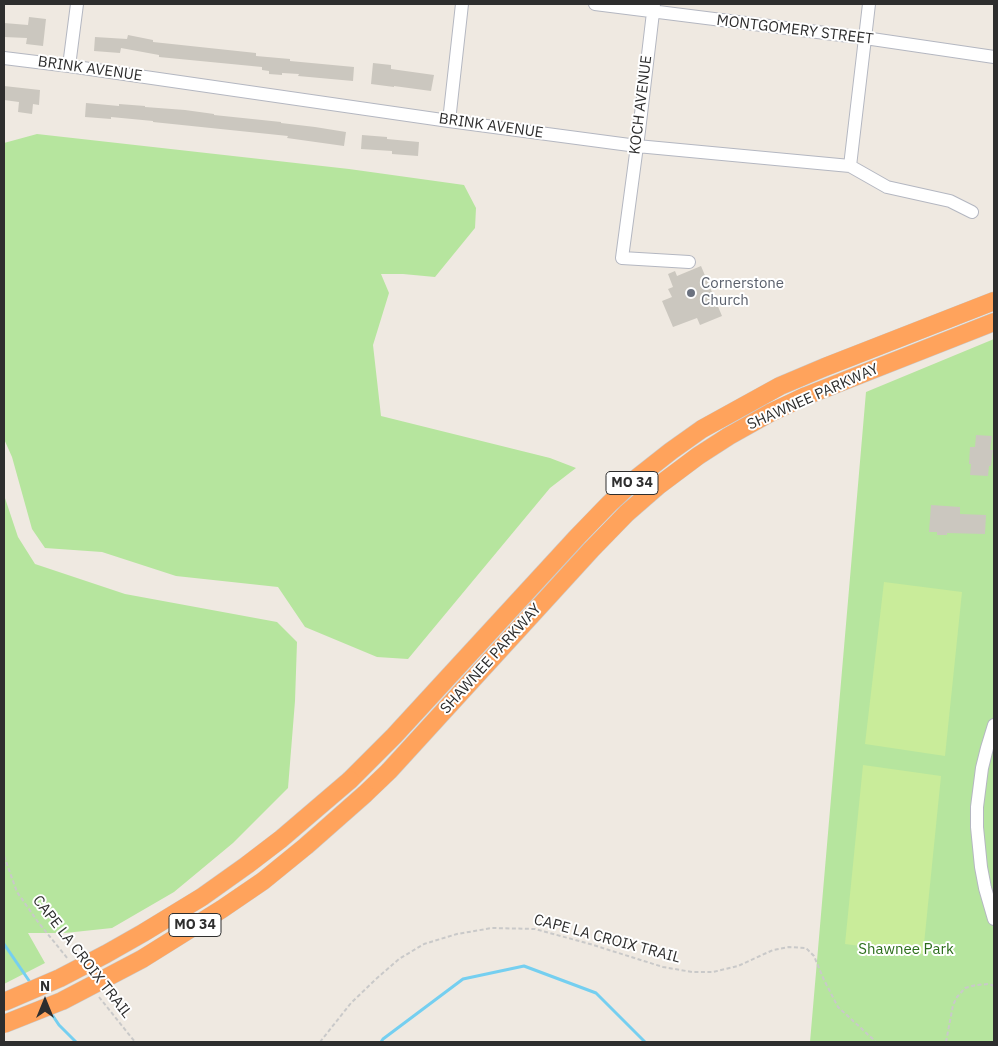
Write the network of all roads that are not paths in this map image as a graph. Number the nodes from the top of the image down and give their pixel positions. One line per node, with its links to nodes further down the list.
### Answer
1 (77, 4): 9 (street)
2 (462, 4): 10 (street)
3 (595, 4): 5 (street, MONTGOMERY STREET)
4 (869, 4): 6 (street)
5 (653, 8): 6 (street, MONTGOMERY STREET); 11 (street, KOCH AVENUE)
6 (865, 38): 7 (street, MONTGOMERY STREET); 12 (street)
7 (994, 56)
8 (4, 58): 9 (street, BRINK AVENUE)
9 (69, 66): 10 (street, BRINK AVENUE)
10 (449, 121): 11 (street, BRINK AVENUE)
11 (637, 146): 12 (street, BRINK AVENUE); 14 (street, KOCH AVENUE)
12 (850, 166): 13 (street, BRINK AVENUE)
13 (972, 212)
14 (689, 262)
15 (994, 300): 19 (highway, SHAWNEE PARKWAY / MO 34, bridge)
16 (994, 322): 20 (highway, SHAWNEE PARKWAY / MO 34, bridge)
17 (994, 725): 18 (street)
18 (994, 919)
19 (4, 1002)
20 (4, 1024)

